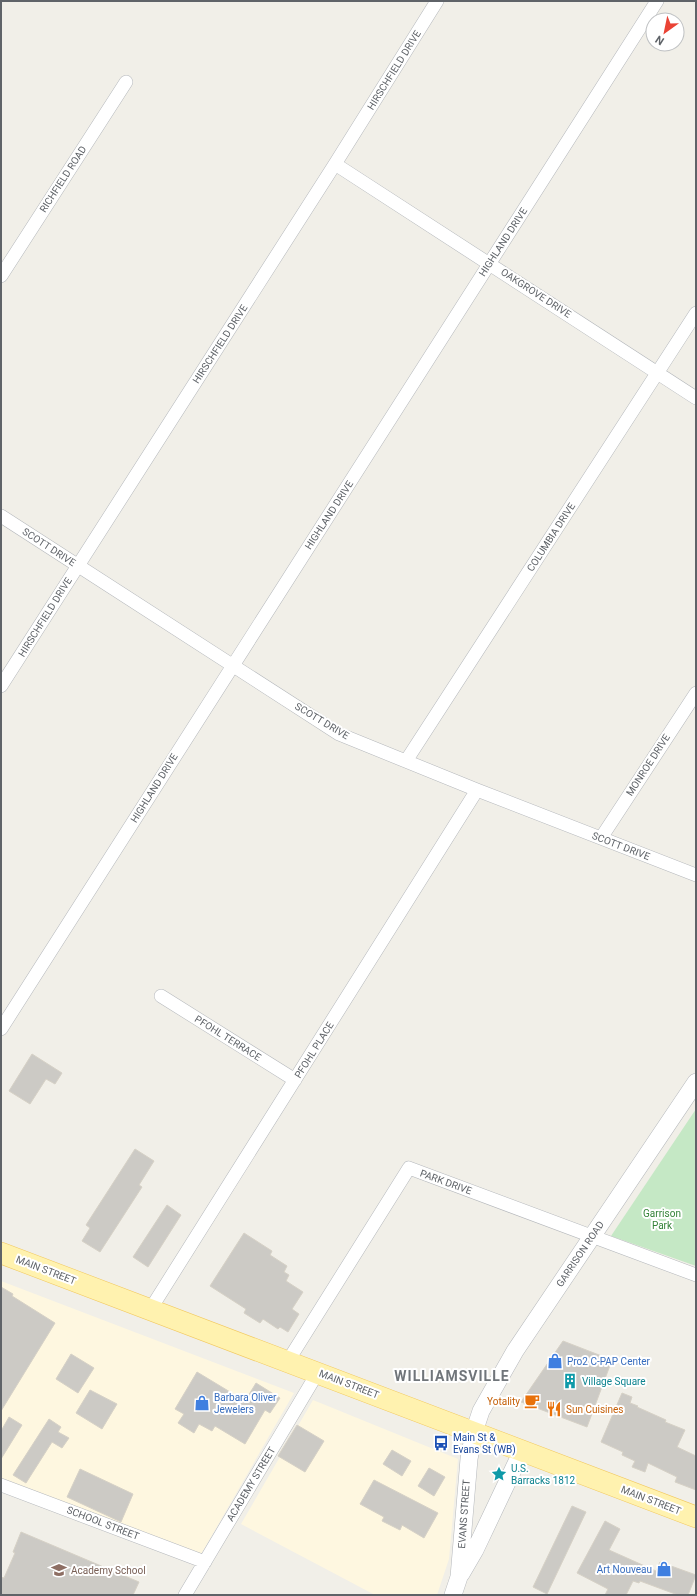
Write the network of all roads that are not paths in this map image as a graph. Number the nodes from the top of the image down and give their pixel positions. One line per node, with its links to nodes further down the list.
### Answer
1 (437, 1): 4 (street, HIRSCHFIELD DRIVE)
2 (657, 1): 5 (street, HIGHLAND DRIVE)
3 (126, 82): 6 (street, RICHFIELD ROAD)
4 (335, 164): 5 (street, OAKGROVE DRIVE); 11 (street, HIRSCHFIELD DRIVE)
5 (489, 263): 8 (street, OAKGROVE DRIVE); 12 (street, HIGHLAND DRIVE)
6 (1, 276)
7 (696, 313): 8 (street, COLUMBIA DRIVE)
8 (658, 373): 9 (street, OAKGROVE DRIVE); 15 (street, COLUMBIA DRIVE)
9 (696, 398)
10 (1, 516): 11 (street, SCOTT DRIVE)
11 (77, 565): 12 (street, SCOTT DRIVE); 13 (street, HIRSCHFIELD DRIVE)
12 (232, 665): 15 (street, SCOTT DRIVE); 20 (street, HIGHLAND DRIVE)
13 (1, 686)
14 (696, 693): 17 (street, MONROE DRIVE)
15 (406, 761): 16 (street, SCOTT DRIVE)
16 (477, 790): 17 (street, SCOTT DRIVE); 21 (street, PFOHL PLACE)
17 (601, 838): 18 (street, SCOTT DRIVE)
18 (696, 876)
19 (161, 996): 21 (street, PFOHL TERRACE)
20 (1, 1029)
21 (295, 1080): 26 (street, PFOHL PLACE)
22 (696, 1082): 23 (street, GARRISON ROAD)
23 (592, 1236): 25 (street, PARK DRIVE); 27 (street, PARK DRIVE); 29 (street, GARRISON ROAD)
24 (1, 1253): 26 (main road, MAIN STREET)
25 (696, 1274)
26 (150, 1310): 27 (main road, MAIN STREET)
27 (288, 1361): 28 (main road, MAIN STREET)
28 (318, 1372): 29 (main road, MAIN STREET); 33 (street, ACADEMY STREET)
29 (474, 1432): 30 (main road, MAIN STREET); 34 (street, EVANS STREET)
30 (522, 1451): 32 (main road, MAIN STREET); 34 (street)
31 (1, 1485): 33 (street, SCHOOL STREET)
32 (696, 1517)
33 (204, 1562): 35 (street, ACADEMY STREET)
34 (459, 1578): 36 (street, EVANS STREET)
35 (185, 1595)
36 (453, 1595)

